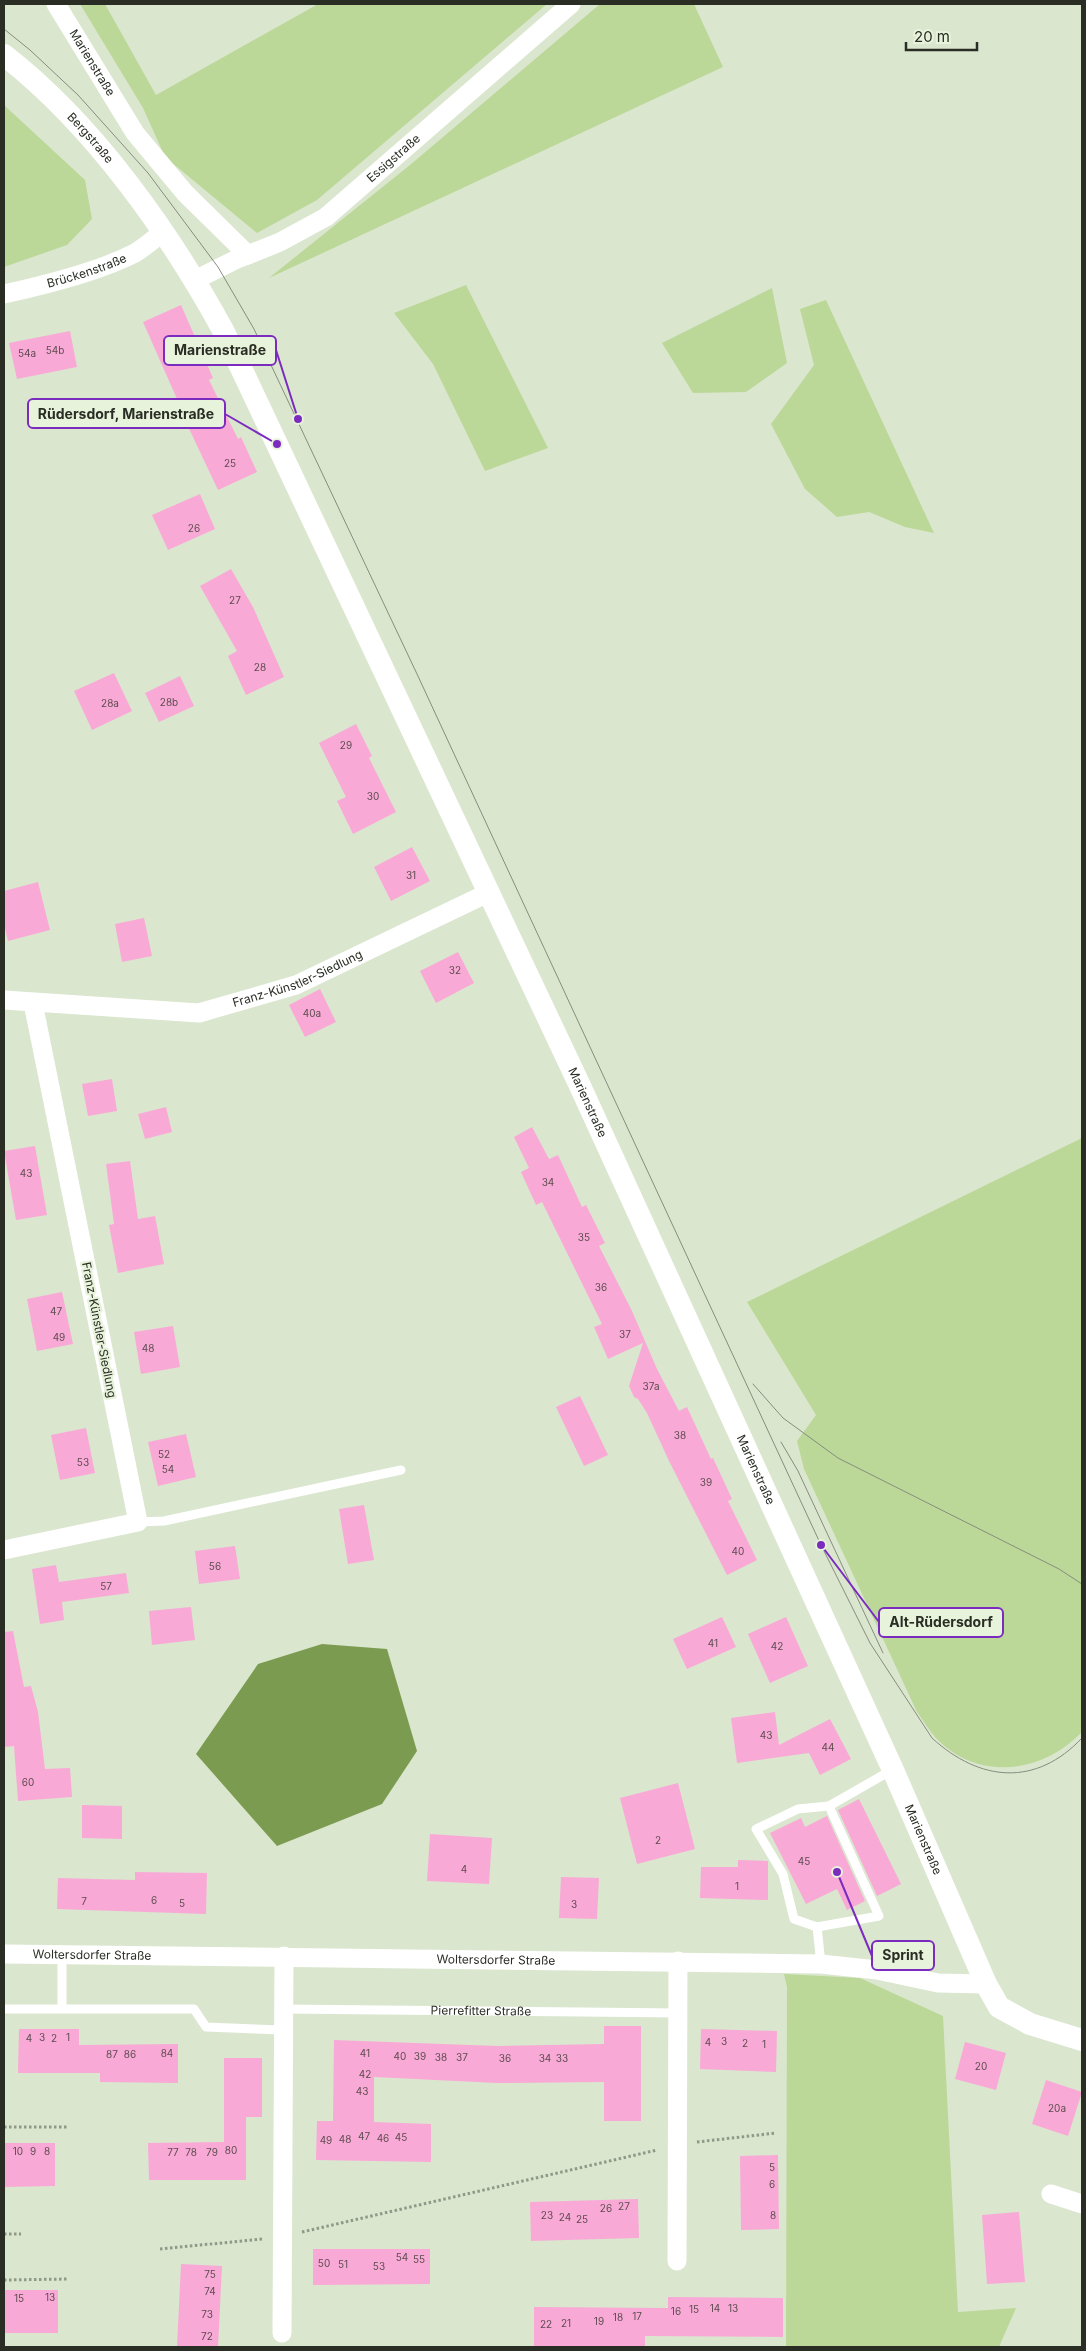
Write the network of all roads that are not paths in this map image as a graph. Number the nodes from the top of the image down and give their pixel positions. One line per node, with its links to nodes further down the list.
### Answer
1 (56, 4): 5 (street, Marienstraße)
2 (571, 4): 5 (street, Essigstraße)
3 (4, 55): 4 (street, Bergstraße)
4 (163, 232): 6 (street, Marienstraße); 7 (street, Brückenstraße)
5 (248, 255): 6 (street, Essigstraße)
6 (196, 280): 8 (street, Marienstraße)
7 (4, 294)
8 (490, 892): 10 (street, Franz-Künstler-Siedlung); 14 (street, Marienstraße)
9 (4, 1000): 10 (street, Franz-Künstler-Siedlung)
10 (33, 1003): 12 (street, Franz-Künstler-Siedlung)
11 (401, 1470): 12 (lane)
12 (138, 1522): 13 (street)
13 (4, 1550)
14 (893, 1770): 15 (lane); 22 (street, Marienstraße)
15 (829, 1806): 16 (lane); 16 (lane)
16 (817, 1928): 21 (lane)
17 (4, 1952): 18 (street, Woltersdorfer Straße)
18 (62, 1954): 19 (street, Woltersdorfer Straße); 23 (lane)
19 (284, 1956): 20 (street, Woltersdorfer Straße); 25 (street)
20 (678, 1962): 21 (street, Woltersdorfer Straße); 26 (street)
21 (821, 1964): 22 (street, Woltersdorfer Straße)
22 (986, 1984): 28 (street, Marienstraße)
23 (62, 2008): 24 (lane); 27 (lane)
24 (4, 2009)
25 (282, 2009): 26 (lane, Pierrefitter Straße); 27 (street)
26 (679, 2013): 31 (street)
27 (282, 2030): 32 (street)
28 (1082, 2040)
29 (1051, 2194): 30 (street)
30 (1082, 2204)
31 (677, 2262)
32 (282, 2333)

